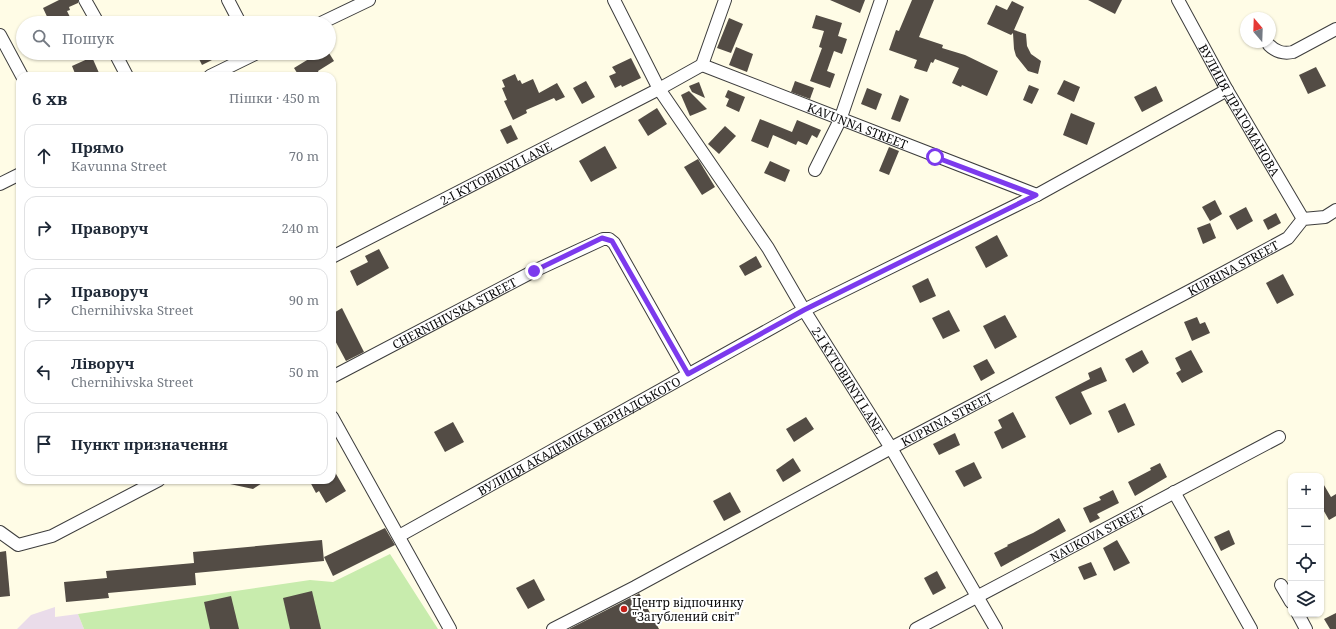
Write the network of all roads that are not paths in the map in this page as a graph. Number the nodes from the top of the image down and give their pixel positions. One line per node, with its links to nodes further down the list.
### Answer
1 (85, 0): 8 (street)
2 (228, 0): 9 (street)
3 (369, 0): 10 (street)
4 (614, 0): 20 (street, 2-I KYTOBIINYI LANE)
5 (725, 0): 16 (street)
6 (881, 0): 22 (street)
7 (1178, 0): 21 (street, ВУЛИЦЯ ДРАГОМАНОВА)
8 (94, 16)
9 (236, 16)
10 (336, 16)
11 (1336, 29): 13 (street)
12 (0, 35): 17 (street)
13 (1272, 48)
14 (118, 60): 18 (street)
15 (242, 60): 19 (street)
16 (702, 65): 20 (street); 22 (street, KAVUNNA STREET)
17 (20, 72)
18 (126, 72)
19 (218, 72)
20 (659, 89): 29 (street, 2-I KYTOBIINYI LANE); 30 (street, 2-I KYTOBIINYI LANE)
21 (1227, 90): 26 (street, ВУЛИЦЯ АКАДЕМІКА ВЕРНАДСЬКОГО); 28 (street, ВУЛИЦЯ ДРАГОМАНОВА)
22 (840, 120): 23 (street); 26 (street, KAVUNNA STREET)
23 (815, 170)
24 (16, 176): 25 (street)
25 (0, 184)
26 (1036, 195): 30 (street, ВУЛИЦЯ АКАДЕМІКА ВЕРНАДСЬКОГО)
27 (1336, 210): 28 (street)
28 (1303, 219): 35 (street, KUPRINA STREET)
29 (336, 255)
30 (804, 310): 31 (street, ВУЛИЦЯ АКАДЕМІКА ВЕРНАДСЬКОГО); 35 (street, 2-I KYTOBIINYI LANE)
31 (688, 374): 32 (street, CHERNIHIVSKA STREET); 39 (street, ВУЛИЦЯ АКАДЕМІКА ВЕРНАДСЬКОГО)
32 (336, 375)
33 (336, 424): 39 (street)
34 (1278, 436): 37 (street, NAUKOVA STREET)
35 (891, 448): 41 (street, 2-I KYTOBIINYI LANE); 45 (street, KUPRINA STREET)
36 (151, 484): 38 (street)
37 (1174, 492): 41 (street, NAUKOVA STREET); 48 (street)
38 (0, 532)
39 (399, 536): 44 (street)
40 (1281, 585): 42 (street)
41 (977, 597): 46 (street, NAUKOVA STREET); 47 (street, 2-I KYTOBIINYI LANE)
42 (1288, 597)
43 (1300, 617): 49 (street)
44 (450, 629)
45 (553, 629)
46 (916, 629)
47 (996, 629)
48 (1251, 629)
49 (1306, 629)

